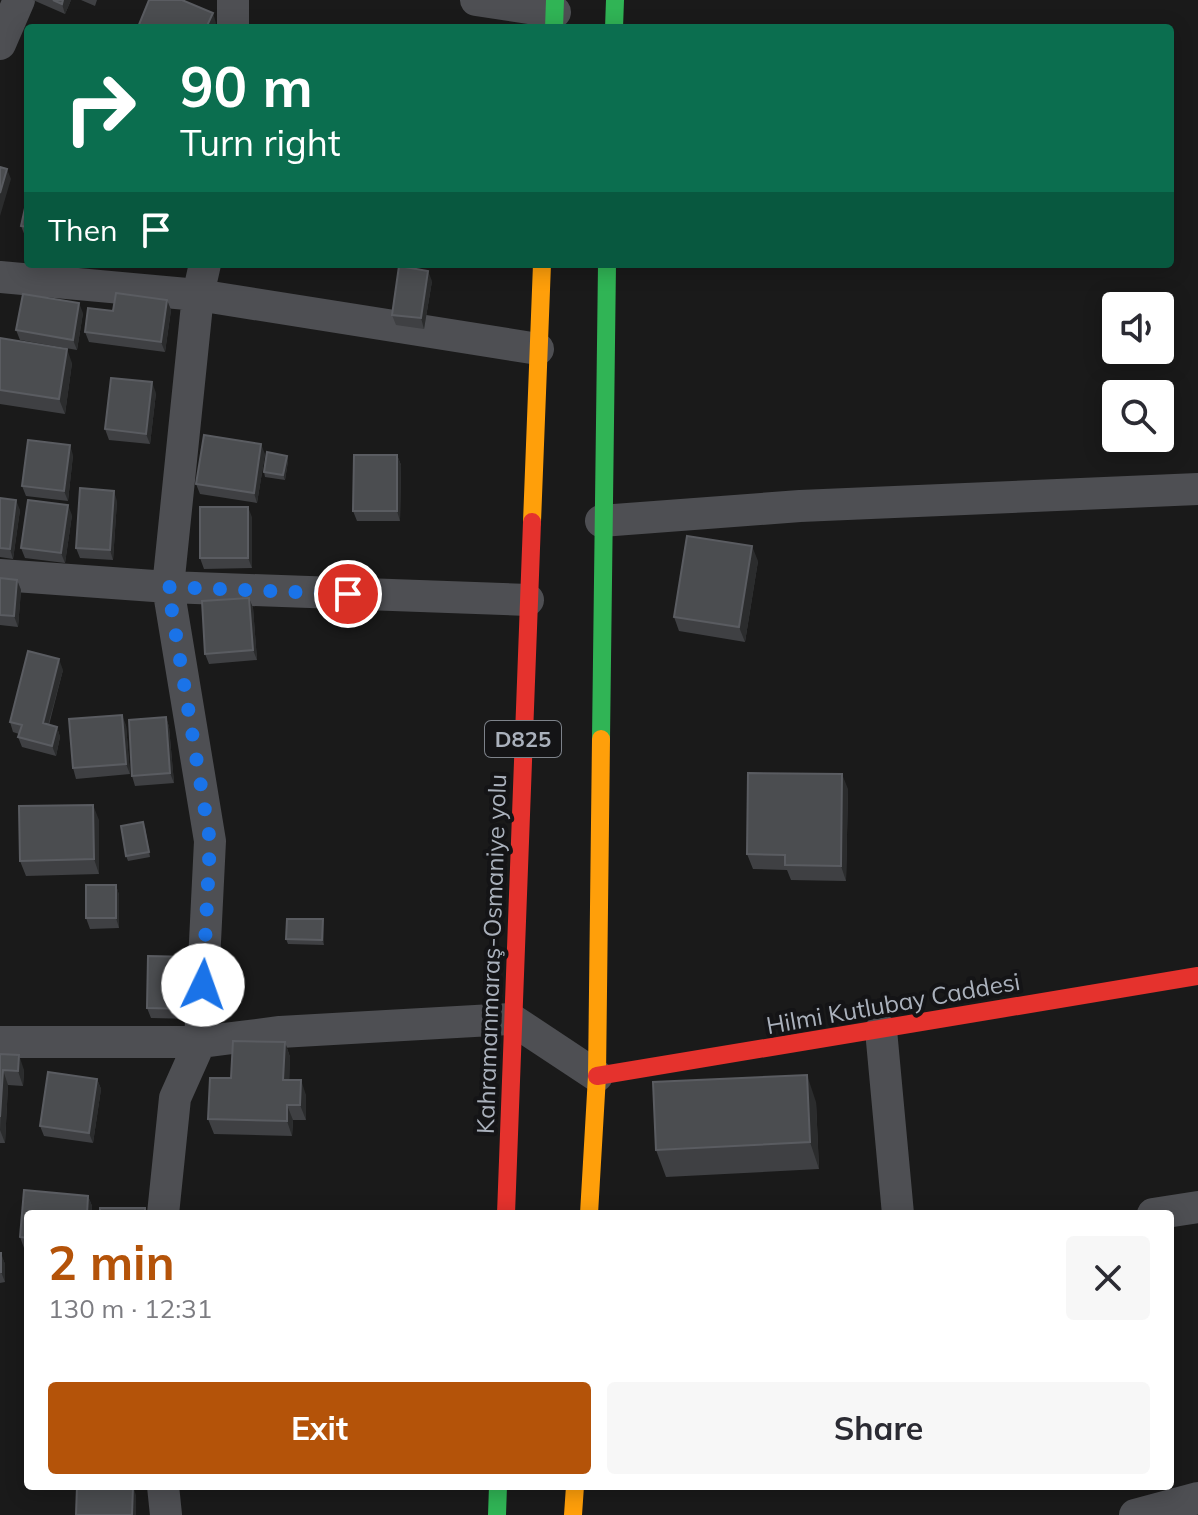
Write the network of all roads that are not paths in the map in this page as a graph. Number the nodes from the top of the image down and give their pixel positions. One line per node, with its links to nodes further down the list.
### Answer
1 (19, 0): 8 (street)
2 (233, 0): 6 (street)
3 (476, 0): 5 (street)
4 (615, 0): 7 (main road)
5 (555, 13)
6 (233, 24)
7 (614, 24)
8 (0, 44)
9 (204, 268): 13 (street)
10 (542, 268): 14 (main road, Kahramanmaraş-Osmaniye yolu / D825)
11 (607, 268): 16 (main road)
12 (0, 277): 13 (street)
13 (198, 295): 14 (street); 18 (street)
14 (538, 349): 19 (main road, Kahramanmaraş-Osmaniye yolu / D825)
15 (1198, 489): 16 (street)
16 (601, 521): 25 (main road)
17 (0, 575): 18 (street)
18 (168, 587): 19 (street); 24 (street)
19 (528, 600): 21 (main road, Kahramanmaraş-Osmaniye yolu / D825)
20 (1198, 976): 22 (main road, Hilmi Kutlubay Caddesi)
21 (511, 1019): 24 (street); 25 (street); 28 (main road, Kahramanmaraş-Osmaniye yolu / D825)
22 (881, 1030): 25 (main road, Hilmi Kutlubay Caddesi); 30 (street)
23 (0, 1042): 24 (street)
24 (200, 1042): 27 (street)
25 (597, 1076): 29 (main road)
26 (1198, 1207): 31 (street)
27 (163, 1210)
28 (506, 1210)
29 (589, 1210)
30 (898, 1210)
31 (1174, 1211)
32 (163, 1490): 36 (street)
33 (498, 1490): 37 (main road)
34 (575, 1490): 38 (main road)
35 (1198, 1498): 39 (street)
36 (166, 1515)
37 (497, 1515)
38 (573, 1515)
39 (1135, 1515)

